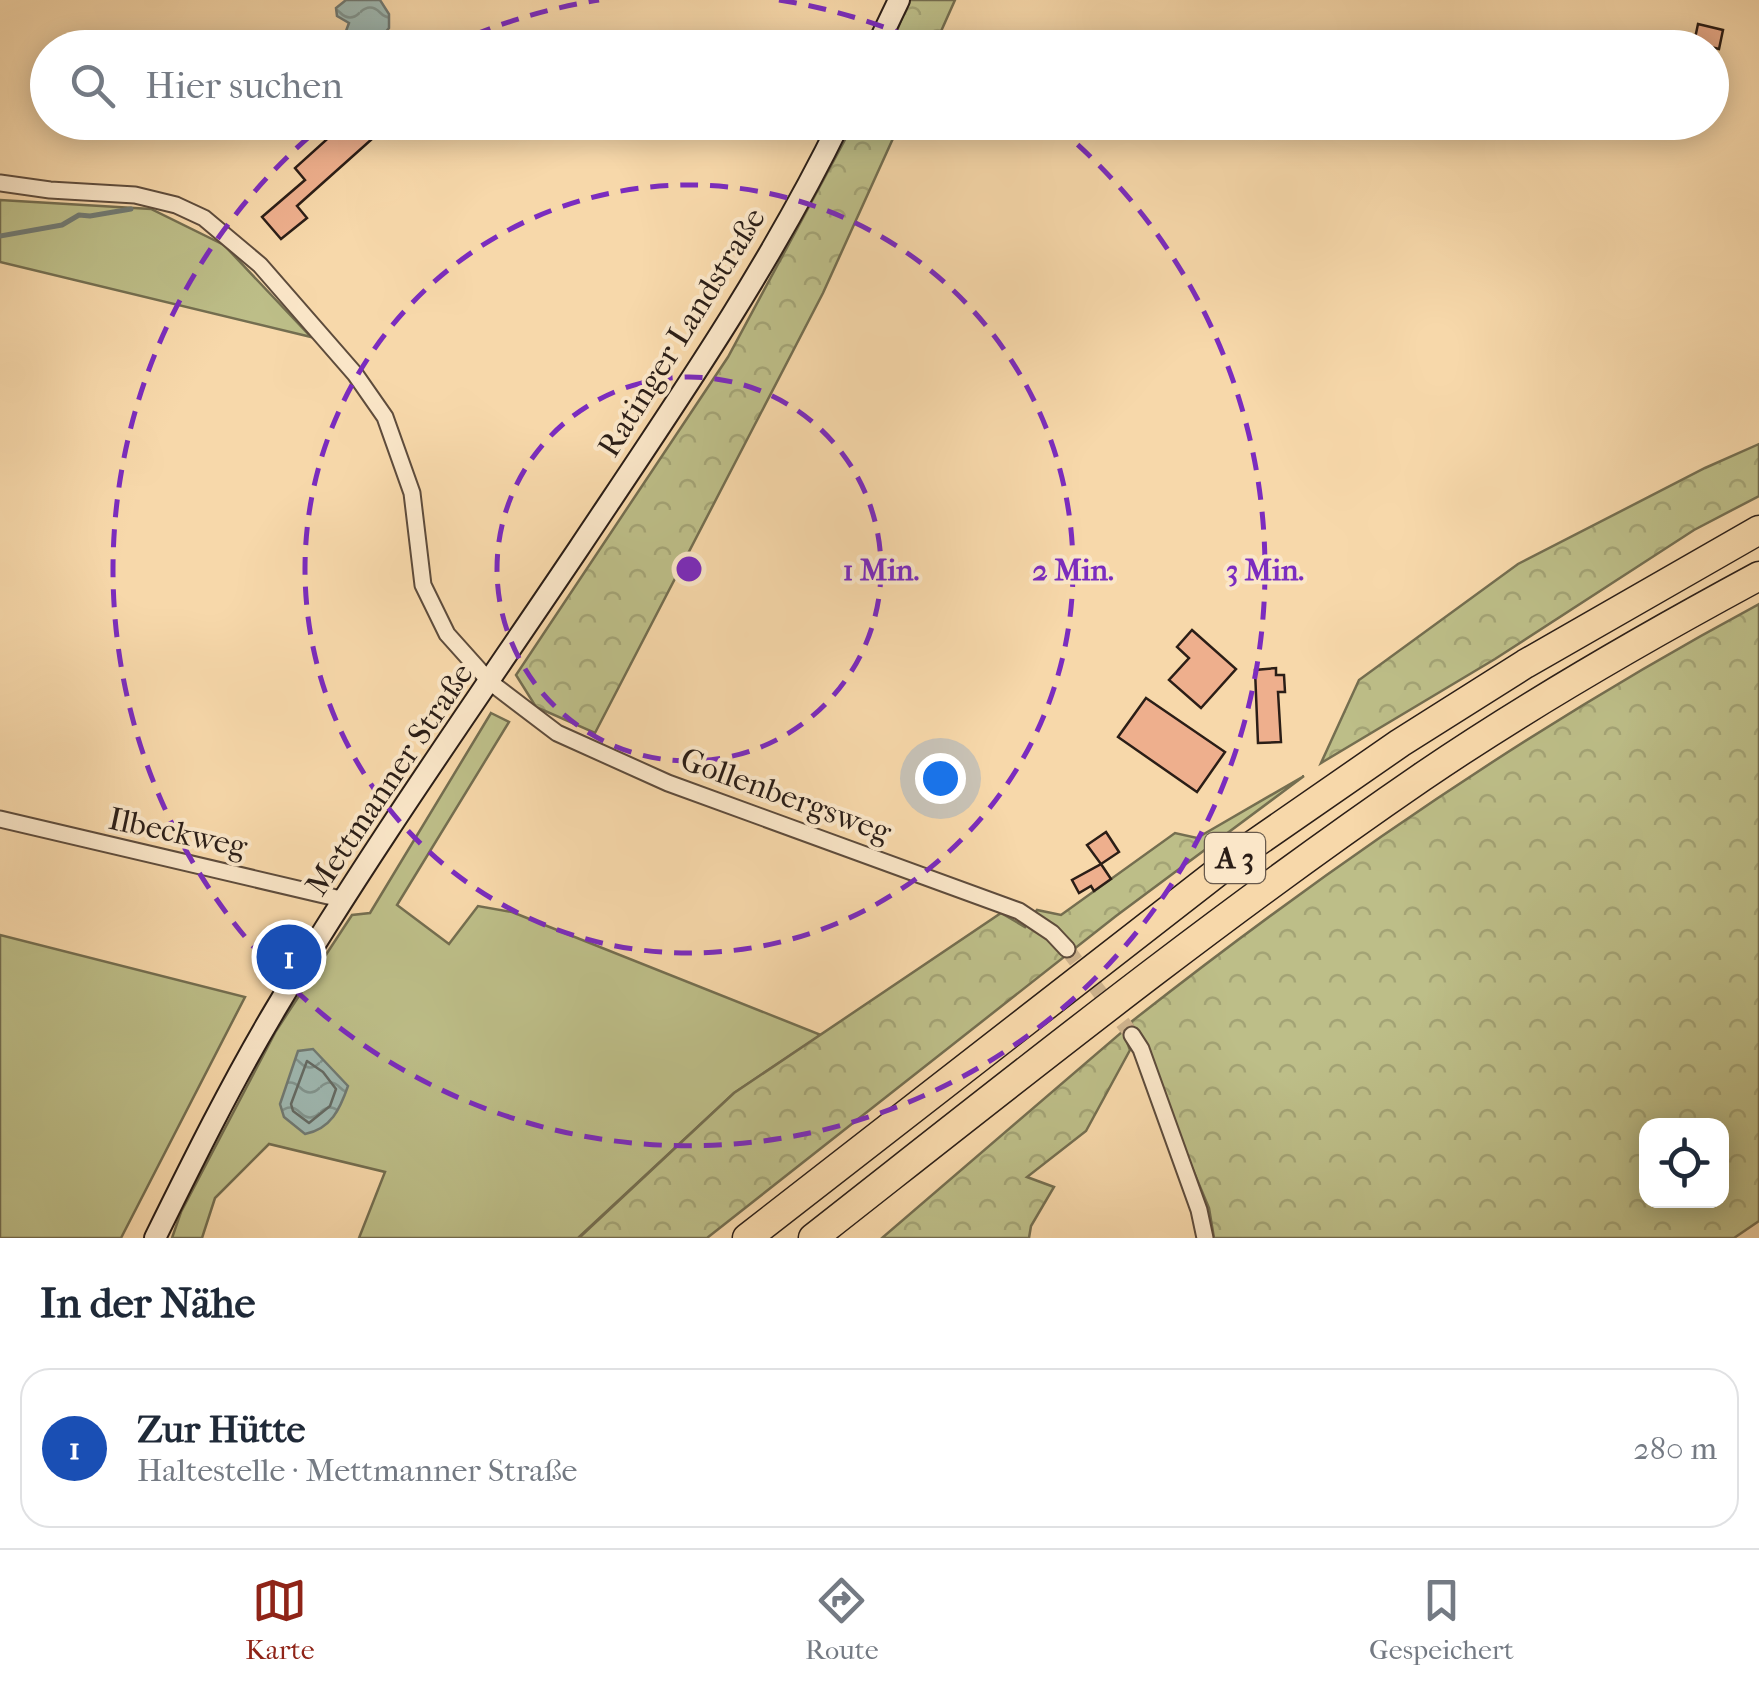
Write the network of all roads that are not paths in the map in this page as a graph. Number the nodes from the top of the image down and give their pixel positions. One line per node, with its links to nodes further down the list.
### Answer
1 (898, 0): 2 (main road)
2 (884, 30)
3 (830, 140): 6 (main road, Ratinger Landstraße)
4 (0, 183): 8 (street, Gollenbergsweg)
5 (1759, 530): 14 (highway, A 3)
6 (565, 568): 8 (main road, Mettmanner Straße)
7 (1759, 576): 15 (highway, A 3)
8 (490, 682): 10 (main road, Mettmanner Straße); 11 (street, Gollenbergsweg)
9 (0, 819): 10 (street, Ilbeckweg)
10 (344, 900): 13 (main road, Mettmanner Straße)
11 (1067, 949)
12 (1132, 1035): 16 (street)
13 (156, 1238)
14 (747, 1238)
15 (813, 1238)
16 (1205, 1238)

